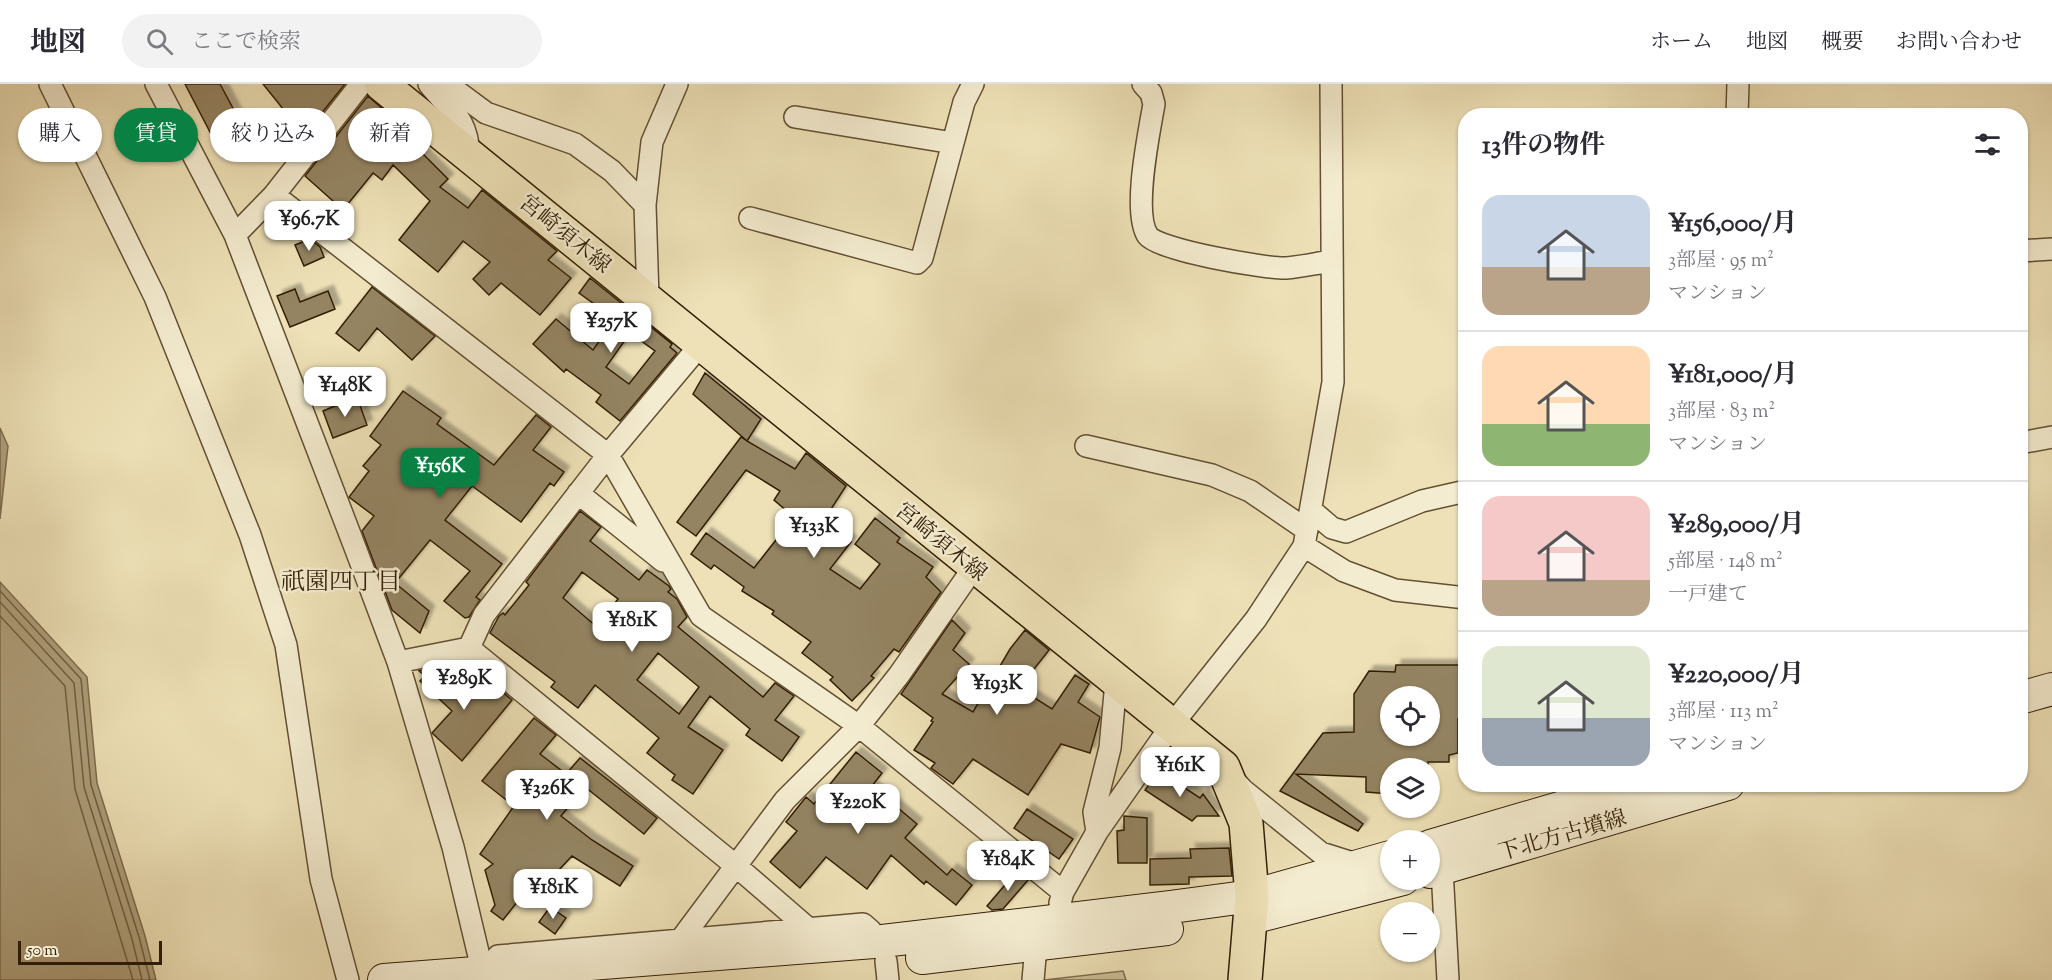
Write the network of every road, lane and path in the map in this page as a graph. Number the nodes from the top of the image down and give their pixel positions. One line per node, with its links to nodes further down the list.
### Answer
1 (50, 84): 62 (street)
2 (156, 84): 19 (street)
3 (361, 84): 16 (street)
4 (381, 84): 15 (main road, 宮崎須木線)
5 (429, 84): 15 (street)
6 (447, 84): 17 (street)
7 (677, 84): 17 (street)
8 (973, 84): 14 (street)
9 (1143, 84): 22 (street)
10 (1331, 84): 22 (street)
11 (1738, 84): 12 (street)
12 (1737, 108)
13 (795, 117): 14 (street)
14 (953, 142): 18 (street)
15 (469, 155): 23 (main road, 宮崎須木線)
16 (274, 195): 19 (street); 28 (street)
17 (645, 205): 23 (street)
18 (750, 218)
19 (235, 235): 36 (street)
20 (2052, 249): 21 (street)
21 (2028, 250)
22 (1332, 261): 31 (street)
23 (648, 298): 24 (main road, 宮崎須木線)
24 (702, 343): 28 (street); 32 (main road, 宮崎須木線)
25 (2052, 437): 26 (street)
26 (2028, 442)
27 (1086, 446): 31 (street)
28 (608, 455): 29 (street); 33 (street)
29 (579, 493): 33 (street); 35 (street)
30 (1458, 493): 31 (street)
31 (1307, 528): 34 (street); 43 (street)
32 (974, 567): 39 (main road, 宮崎須木線); 42 (street)
33 (673, 569): 42 (street)
34 (1458, 597)
35 (469, 648): 36 (street); 51 (street)
36 (398, 662): 58 (street)
37 (2052, 667): 38 (street)
38 (2028, 674)
39 (1116, 682): 43 (main road, 宮崎須木線); 47 (street)
40 (2052, 689): 41 (street)
41 (2028, 696)
42 (859, 726): 51 (street); 55 (street)
43 (1171, 726): 44 (main road, 宮崎須木線); 47 (street)
44 (1223, 767): 52 (street); 56 (main road, 宮崎須木線)
45 (1620, 792): 49 (street, 下北方古墳線)
46 (1698, 792): 50 (street, 下北方古墳線)
47 (1097, 832): 55 (street)
48 (1380, 860): 52 (street)
49 (1440, 860)
50 (1440, 860)
51 (736, 866): 57 (street); 58 (street)
52 (1360, 866): 56 (street)
53 (1380, 883): 56 (street)
54 (1437, 890): 66 (street)
55 (1059, 906): 56 (street); 59 (street); 60 (street)
56 (1252, 907): 59 (street); 65 (main road, 宮崎須木線)
57 (810, 930): 58 (street); 60 (street)
58 (682, 938)
59 (1036, 946): 60 (street); 64 (street)
60 (882, 961): 61 (street); 63 (street)
61 (395, 979)
62 (348, 980)
63 (661, 980)
64 (1033, 980)
65 (1245, 980)
66 (1448, 980)

